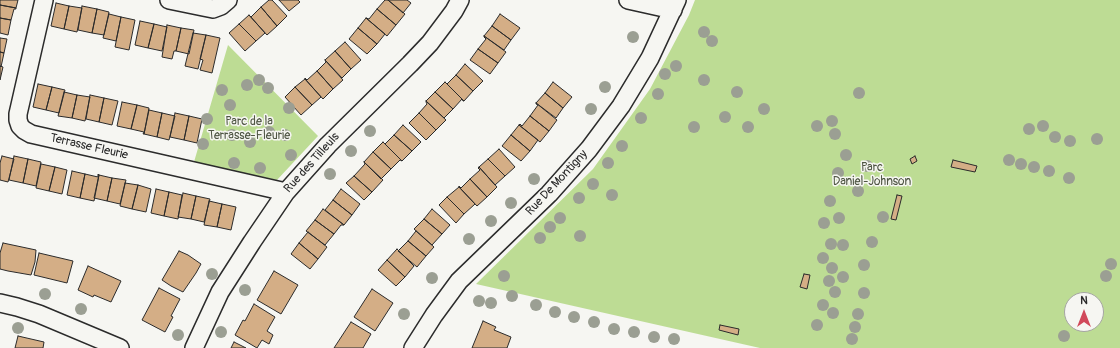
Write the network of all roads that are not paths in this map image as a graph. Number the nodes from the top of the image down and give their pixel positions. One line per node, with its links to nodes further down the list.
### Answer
1 (44, 0): 7 (street, Terrasse Fleurie)
2 (169, 0): 3 (street)
3 (228, 0)
4 (460, 0): 7 (street, Rue des Tilleuls)
5 (628, 0): 6 (street)
6 (675, 5): 11 (street, Rue De Montigny)
7 (286, 192): 10 (street, Rue des Tilleuls)
8 (0, 303): 9 (street)
9 (120, 348)
10 (194, 348)
11 (413, 348)

